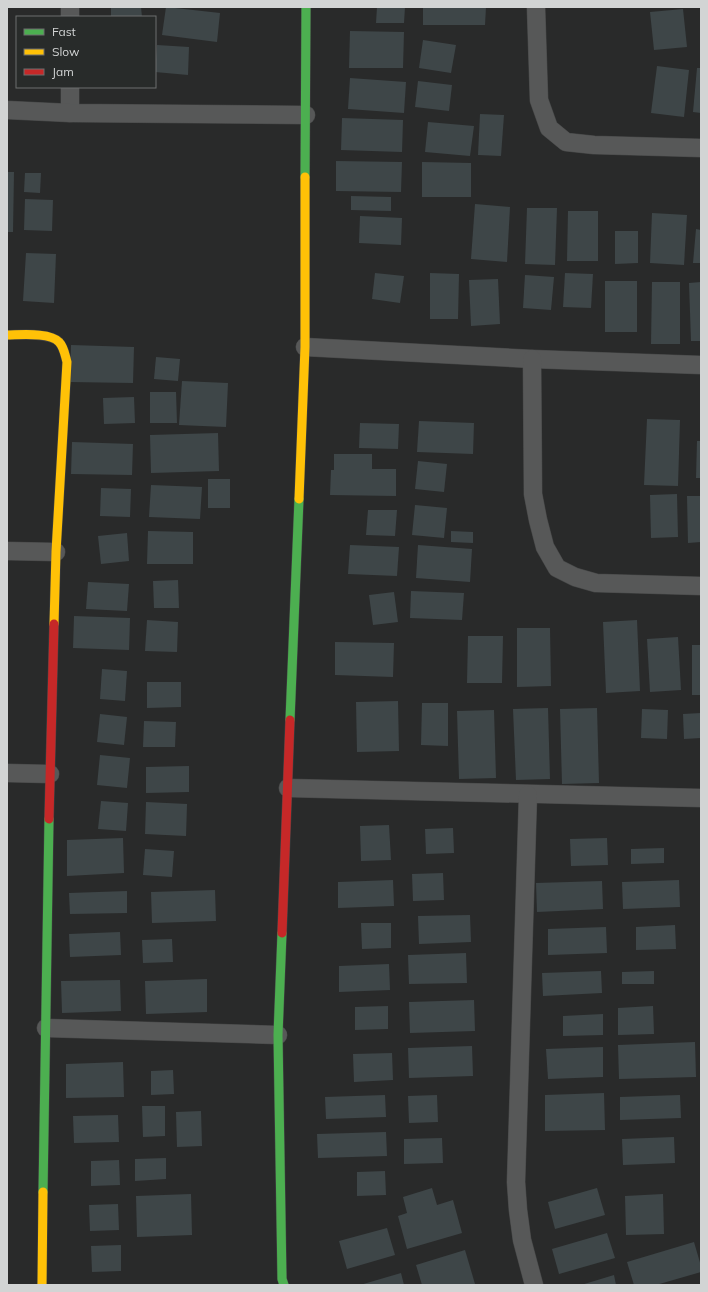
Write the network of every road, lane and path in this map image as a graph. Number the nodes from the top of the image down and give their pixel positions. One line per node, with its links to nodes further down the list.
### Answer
1 (306, 7): 6 (street)
2 (536, 7): 7 (street)
3 (70, 88): 5 (street)
4 (7, 110): 5 (street)
5 (70, 113): 6 (street)
6 (306, 115): 9 (street)
7 (701, 148)
8 (7, 335): 13 (street)
9 (305, 347): 10 (street); 17 (street)
10 (532, 359): 11 (street); 14 (street)
11 (701, 365)
12 (7, 551): 13 (street)
13 (56, 552): 16 (street)
14 (701, 586)
15 (7, 772): 16 (street)
16 (50, 774): 20 (street)
17 (288, 788): 18 (street); 21 (street)
18 (528, 795): 19 (street); 24 (street)
19 (701, 798)
20 (46, 1028): 21 (street); 22 (street)
21 (278, 1035): 23 (street)
22 (42, 1285)
23 (284, 1285)
24 (534, 1285)

